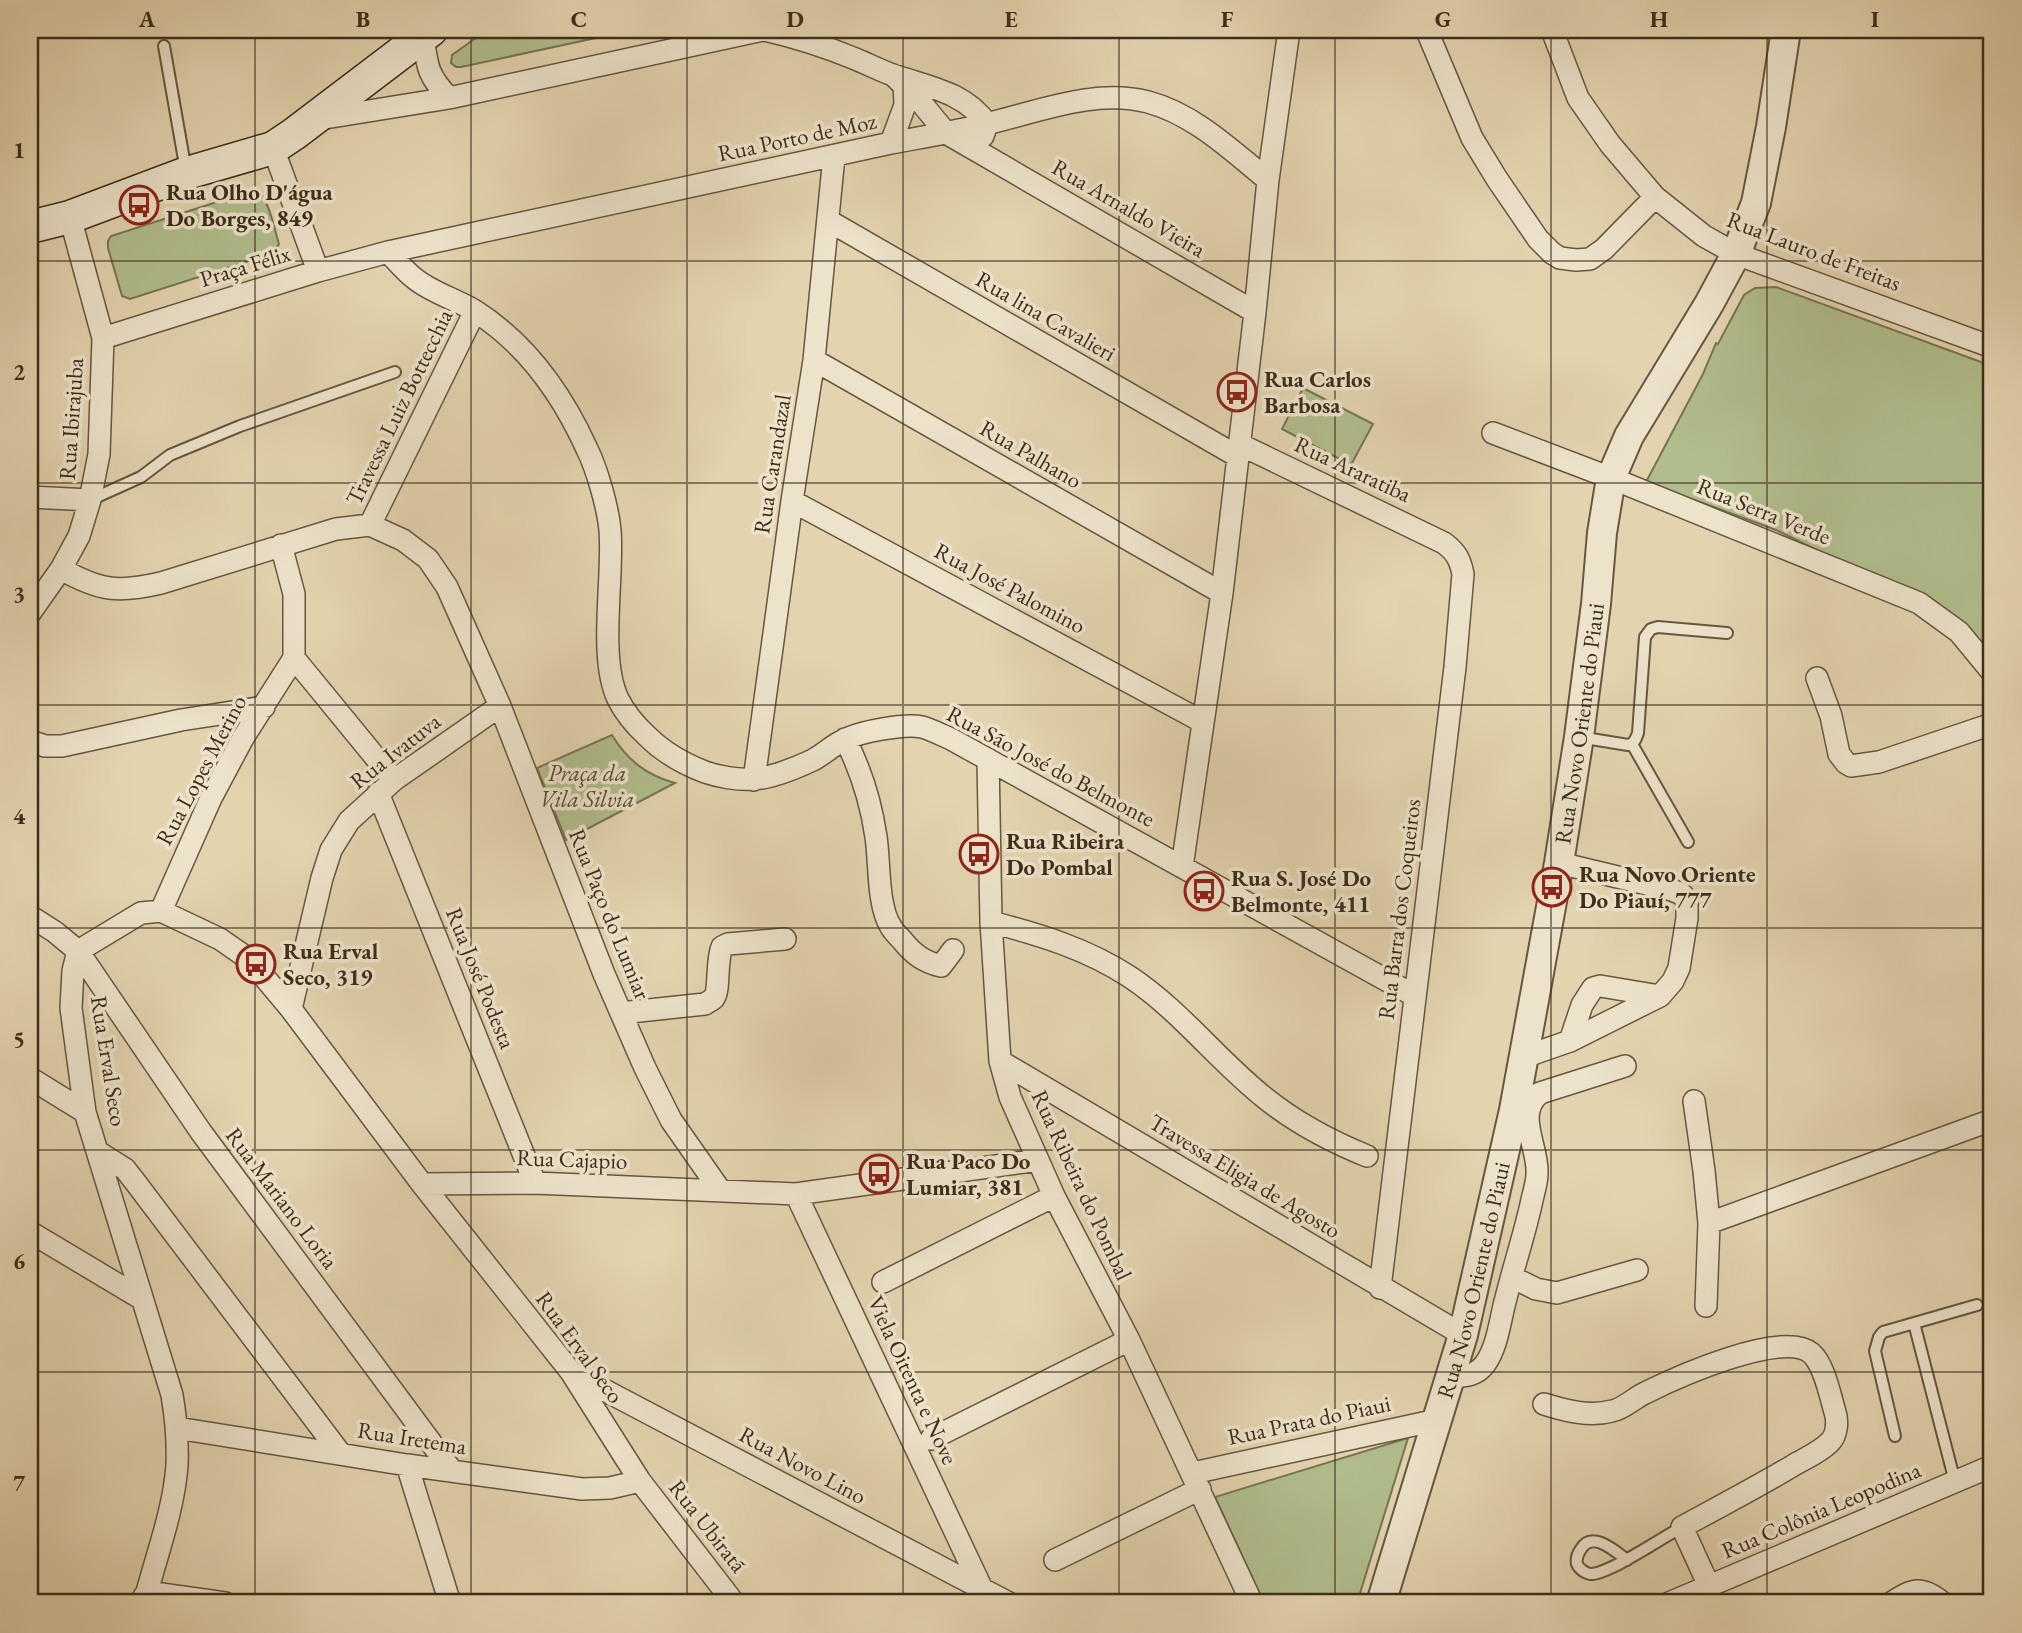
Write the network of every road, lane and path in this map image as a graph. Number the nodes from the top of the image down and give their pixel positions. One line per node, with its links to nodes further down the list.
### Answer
1 (764, 30): 8 (street); 10 (street)
2 (1289, 30): 20 (street)
3 (1552, 30): 21 (street, Rua Lauro de Freitas)
4 (1786, 30): 26 (street, Rua Novo Oriente do Piaui)
5 (1427, 31): 21 (street)
6 (427, 32): 10 (street); 12 (main road)
7 (164, 47): 19 (lane)
8 (898, 80): 9 (street); 11 (street); 15 (street)
9 (953, 95): 11 (street); 13 (street)
10 (449, 98): 12 (street)
11 (930, 113): 14 (street)
12 (311, 120): 16 (main road)
13 (987, 124): 14 (street, Rua Porto de Moz); 17 (street); 20 (street, Rua Porto de Moz)
14 (946, 133): 15 (street, Rua Porto de Moz); 17 (street, Rua Arnaldo Vieira)
15 (891, 143): 18 (street, Rua Porto de Moz)
16 (273, 148): 19 (main road); 27 (street, Praça Félix)
17 (977, 151): 29 (street, Rua Arnaldo Vieira)
18 (834, 156): 23 (street, Rua Carandazal); 25 (street, Rua Porto de Moz)
19 (187, 173): 22 (main road)
20 (1268, 180): 29 (street)
21 (1655, 197): 26 (street, Rua Lauro de Freitas)
22 (70, 217): 24 (main road); 30 (street, Rua Ibirajuba)
23 (829, 221): 32 (street, Rua Carandazal); 35 (street, Rua lina Cavalieri)
24 (30, 228)
25 (388, 252): 27 (street, Rua Porto de Moz); 28 (street, Rua São José do Belmonte)
26 (1736, 254): 31 (street, Rua Lauro de Freitas); 36 (street, Rua Novo Oriente do Piaui)
27 (318, 271): 30 (street, Praça Félix)
28 (475, 311): 40 (street, Travessa Luiz Bottecchia); 59 (street, Rua São José do Belmonte)
29 (1255, 312): 35 (street)
30 (103, 338): 38 (street, Rua Ibirajuba)
31 (1992, 347)
32 (814, 360): 39 (street, Rua Carandazal); 44 (street, Rua Palhano)
33 (395, 372): 38 (lane)
34 (1493, 433): 36 (street, Rua Serra Verde)
35 (1238, 450): 41 (street, Rua Araratiba); 44 (street)
36 (1611, 478): 48 (street, Rua Serra Verde); 54 (street, Rua Novo Oriente do Piaui)
37 (30, 498): 38 (street)
38 (90, 500): 43 (street, Rua Ibirajuba)
39 (792, 501): 52 (street, Rua José Palomino); 59 (street, Rua Carandazal)
40 (370, 525): 42 (street); 50 (street, Rua Paço do Lumiar)
41 (1444, 543): 70 (street, Rua Barra dos Coqueiros)
42 (281, 545): 43 (street); 47 (street)
43 (61, 569): 45 (street, Rua Ibirajuba)
44 (1222, 593): 52 (street)
45 (30, 613)
46 (1727, 633): 57 (lane)
47 (294, 658): 51 (street, Rua Lopes Merino); 60 (street, Rua José Podesta)
48 (1992, 672)
49 (1817, 678): 53 (street)
50 (500, 706): 60 (street, Rua Ivatuva); 73 (street, Rua Paço do Lumiar)
51 (264, 708): 56 (street); 64 (street, Rua Lopes Merino)
52 (1203, 722): 63 (street)
53 (1992, 724)
54 (1578, 737): 57 (lane); 62 (street, Rua Novo Oriente do Piaui)
55 (845, 739): 58 (street, Rua São José do Belmonte); 59 (street, Rua São José do Belmonte); 68 (street)
56 (30, 741)
57 (1632, 744): 61 (lane)
58 (988, 759): 63 (street, Rua São José do Belmonte); 66 (street, Rua Ribeira do Pombal)
59 (754, 779)
60 (386, 787): 72 (street, Rua Ivatuva); 85 (street, Rua José Podesta)
61 (1688, 842)
62 (1559, 863): 71 (street); 75 (street, Rua Novo Oriente do Piaui)
63 (1182, 867): 70 (street, Rua São José do Belmonte)
64 (161, 911): 69 (street); 72 (street, Rua Erval Seco)
65 (30, 916): 69 (street, Rua Mariano Loria)
66 (992, 922): 76 (street, Rua Ribeira do Pombal); 83 (street)
67 (785, 939): 73 (street)
68 (953, 950)
69 (78, 951): 80 (street, Rua Erval Seco); 112 (street, Rua Mariano Loria)
70 (1415, 996): 95 (street, Rua Barra dos Coqueiros)
71 (1660, 996): 74 (street); 74 (street)
72 (291, 1010): 86 (street, Rua Erval Seco)
73 (621, 1013): 87 (street, Rua Paço do Lumiar)
74 (1570, 1041): 75 (street)
75 (1524, 1057): 100 (street, Rua Novo Oriente do Piaui)
76 (1000, 1061): 84 (street, Rua Ribeira do Pombal); 95 (street, Travessa Eligia de Agosto)
77 (1625, 1066): 93 (street)
78 (30, 1077): 80 (street)
79 (1694, 1101): 90 (street)
80 (85, 1112): 82 (street, Rua Erval Seco)
81 (1992, 1120): 90 (street)
82 (98, 1152): 96 (street, Rua Erval Seco); 109 (street)
83 (1367, 1156)
84 (1038, 1160): 88 (street); 89 (street, Rua Ribeira do Pombal)
85 (535, 1183): 86 (street, Rua Cajapio); 87 (street, Rua Cajapio)
86 (422, 1184): 102 (street, Rua Erval Seco)
87 (720, 1190): 88 (street)
88 (796, 1194): 120 (street, Viela Oitenta e Nove)
89 (1054, 1196): 94 (street); 101 (street, Rua Ribeira do Pombal)
90 (1709, 1223): 98 (street)
91 (30, 1232): 96 (street)
92 (1637, 1270): 93 (street)
93 (1512, 1277): 103 (street)
94 (883, 1282)
95 (1380, 1288): 100 (street, Travessa Eligia de Agosto)
96 (142, 1299): 106 (street, Rua Erval Seco)
97 (1977, 1305): 99 (lane)
98 (1706, 1306)
99 (1914, 1323): 107 (lane); 115 (lane)
100 (1463, 1335): 103 (street, Rua Novo Oriente do Piaui)
101 (1129, 1340): 108 (street); 114 (street, Rua Ribeira do Pombal)
102 (571, 1373): 113 (street, Rua Erval Seco); 120 (street, Rua Novo Lino)
103 (1452, 1377): 105 (street, Rua Novo Oriente do Piaui)
104 (1544, 1404): 116 (street)
105 (1437, 1420): 114 (street, Rua Prata do Piaui); 127 (street, Rua Novo Oriente do Piaui)
106 (177, 1428): 109 (street, Rua Iretema); 121 (street, Rua Erval Seco)
107 (1895, 1436)
108 (930, 1438)
109 (340, 1453): 110 (street, Rua Iretema)
110 (407, 1465): 112 (street, Rua Iretema); 123 (street)
111 (1992, 1466): 115 (street, Rua Colônia Leopodina)
112 (452, 1471): 113 (street, Rua Iretema)
113 (640, 1481): 124 (street, Rua Ubiratã)
114 (1196, 1481): 117 (street, Rua Prata do Piaui); 126 (street, Rua Ribeira do Pombal)
115 (1955, 1482): 119 (street, Rua Colônia Leopodina)
116 (1682, 1527): 118 (lane); 119 (street)
117 (1055, 1560)
118 (1627, 1560)
119 (1709, 1586): 128 (street, Rua Colônia Leopodina)
120 (982, 1589): 125 (street, Rua Novo Lino)
121 (144, 1597): 122 (street)
122 (225, 1603)
123 (450, 1603)
124 (734, 1603)
125 (1009, 1603)
126 (1252, 1603)
127 (1381, 1603)
128 (1669, 1603)
129 (1891, 1603): 130 (street)
130 (1943, 1603)

